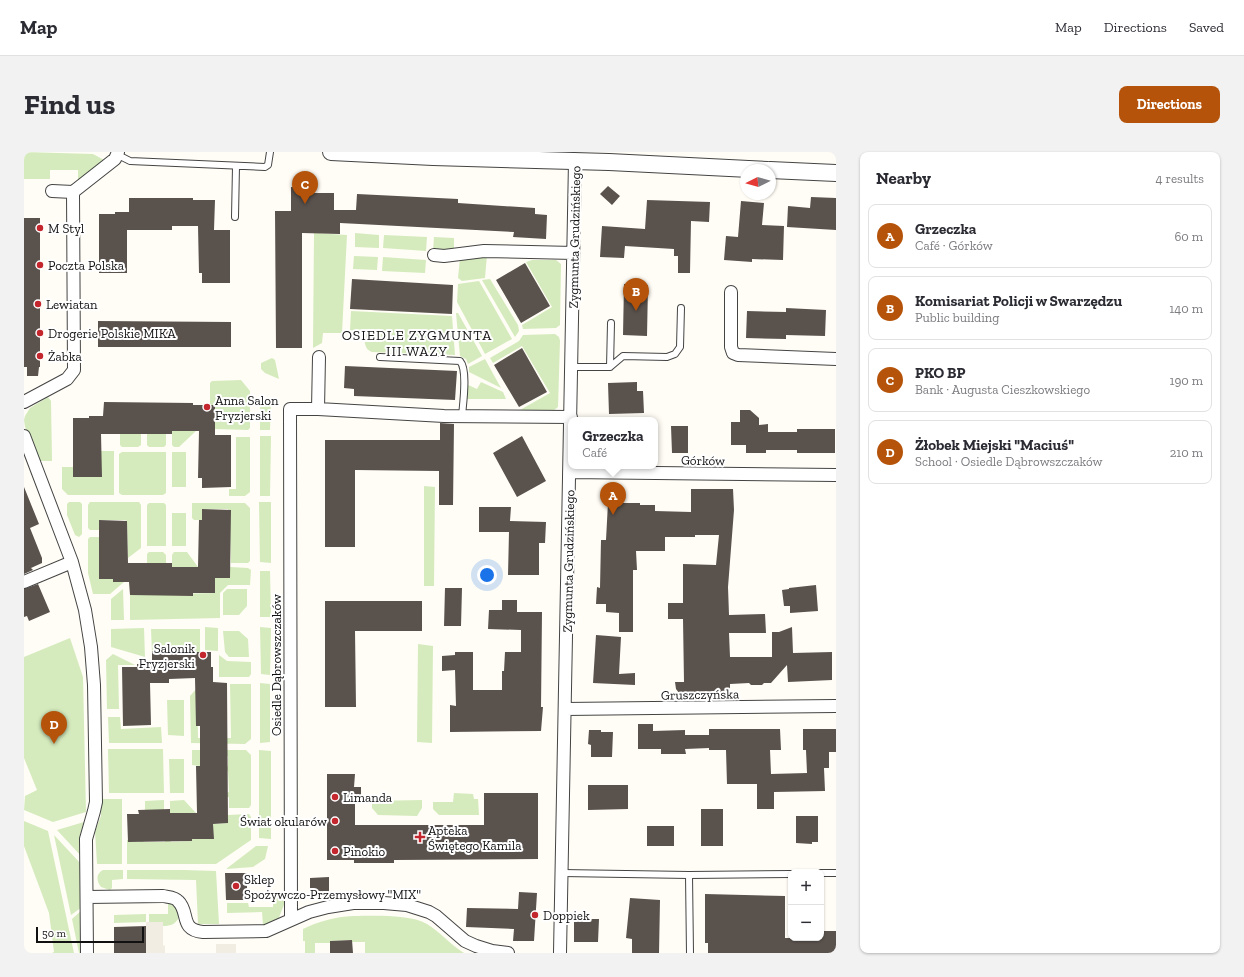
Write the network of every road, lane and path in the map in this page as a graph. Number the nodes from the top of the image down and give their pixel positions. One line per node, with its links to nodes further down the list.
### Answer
1 (270, 152): 5 (lane)
2 (331, 152): 4 (street)
3 (118, 153): 5 (lane); 10 (street)
4 (575, 156): 6 (street); 12 (street, Zygmunta Grudzińskiego)
5 (236, 166): 11 (lane)
6 (740, 168)
7 (776, 170): 8 (street)
8 (836, 173)
9 (52, 191): 10 (street)
10 (74, 192): 22 (street)
11 (235, 217)
12 (574, 253): 13 (street); 20 (street, Zygmunta Grudzińskiego)
13 (434, 255)
14 (731, 292): 19 (street)
15 (680, 308): 21 (lane)
16 (611, 324): 21 (lane)
17 (319, 357): 23 (street)
18 (380, 357): 24 (lane)
19 (836, 359)
20 (572, 367): 21 (lane); 25 (street, Zygmunta Grudzińskiego)
21 (610, 367)
22 (24, 402)
23 (314, 409): 24 (street); 40 (street, Osiedle Dąbrowszczaków)
24 (462, 416): 25 (street)
25 (571, 417)
26 (25, 443): 30 (street)
27 (570, 469): 28 (street, Zygmunta Grudzińskiego)
28 (570, 472): 29 (street, Górków); 33 (street, Zygmunta Grudzińskiego)
29 (836, 475)
30 (72, 562): 31 (street); 39 (street)
31 (24, 582)
32 (836, 706): 33 (street, Gruszczyńska)
33 (565, 710): 34 (street, Zygmunta Grudzińskiego)
34 (562, 873): 38 (lane); 43 (street, Zygmunta Grudzińskiego)
35 (824, 873): 36 (lane)
36 (836, 873)
37 (788, 874): 38 (lane)
38 (689, 875): 44 (lane)
39 (87, 897): 40 (street); 41 (street)
40 (291, 920): 42 (street)
41 (87, 953)
42 (508, 953)
43 (560, 953)
44 (690, 953)

